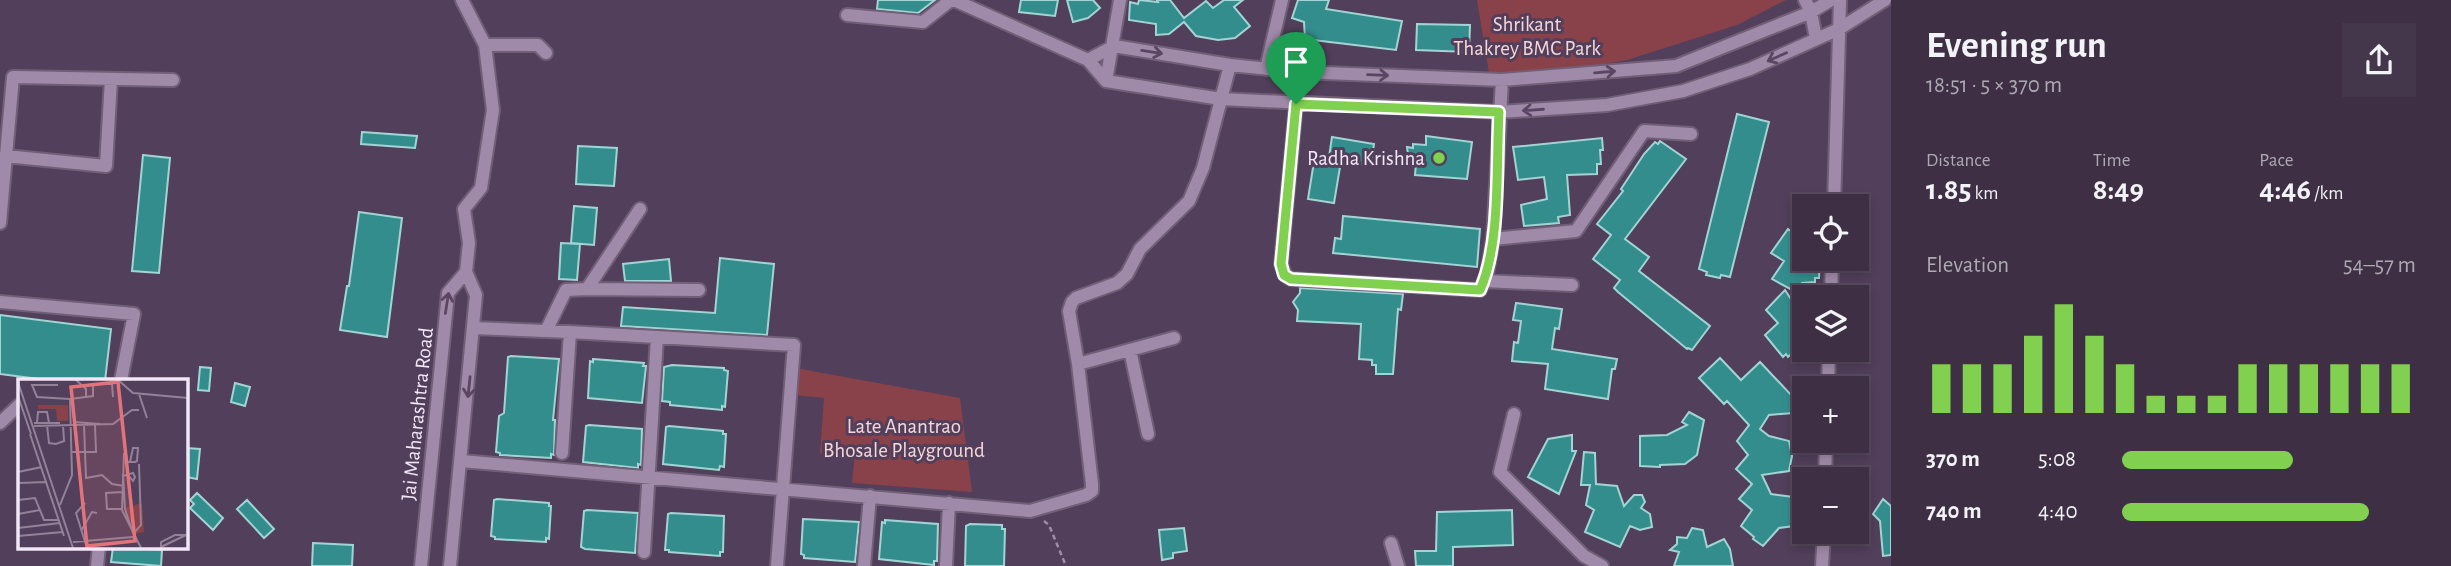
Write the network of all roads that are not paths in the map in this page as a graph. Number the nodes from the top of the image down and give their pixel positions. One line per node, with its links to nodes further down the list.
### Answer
1 (462, 0): 12 (street)
2 (953, 0): 9 (street); 15 (street)
3 (1120, 0): 13 (street)
4 (1282, 0): 18 (street)
5 (1831, 0): 8 (street)
6 (1840, 0): 10 (street)
7 (1885, 0): 10 (street)
8 (1808, 6): 11 (street); 17 (street)
9 (847, 15)
10 (1839, 29): 11 (street); 31 (street)
11 (1816, 39): 24 (street, one-way to 24)
12 (485, 45): 14 (street); 36 (street)
13 (1114, 46): 15 (street); 16 (street, one-way to 16); 23 (street)
14 (546, 53)
15 (1088, 60): 23 (street)
16 (1230, 65): 18 (street); 25 (street)
17 (1676, 66): 22 (street, one-way to 17); 24 (street)
18 (1266, 69): 19 (street)
19 (1299, 72): 22 (street, one-way to 22); 26 (street)
20 (111, 79): 21 (street); 28 (street); 30 (street)
21 (173, 80)
22 (1502, 80): 27 (street)
23 (1106, 81): 25 (street)
24 (1683, 91): 27 (street, one-way to 27)
25 (1221, 99): 26 (street); 48 (street)
26 (1296, 104): 27 (street); 37 (street)
27 (1499, 112): 35 (street)
28 (4, 130): 30 (street)
29 (1691, 134): 35 (street)
30 (5, 156): 32 (street)
31 (1834, 194)
32 (1, 200): 34 (street)
33 (640, 209): 39 (street)
34 (0, 223)
35 (1493, 239): 37 (street)
36 (466, 272): 42 (street); 65 (street, Jai Maharashtra Road, one-way to 36)
37 (1484, 281): 38 (street)
38 (1572, 285)
39 (587, 289): 40 (street); 43 (street)
40 (699, 290)
41 (0, 302): 49 (street)
42 (474, 328): 43 (street); 55 (street, one-way to 55)
43 (546, 331): 44 (street)
44 (570, 332): 45 (street); 54 (street)
45 (657, 337): 56 (street); 57 (street)
46 (1174, 338): 47 (street)
47 (1130, 350): 48 (street); 53 (street)
48 (1078, 364): 59 (street)
49 (121, 379)
50 (18, 406): 52 (street)
51 (1514, 414): 71 (street)
52 (0, 423)
53 (1148, 434)
54 (562, 453)
55 (461, 461): 56 (street); 66 (street)
56 (649, 478): 57 (street); 63 (street)
57 (781, 488): 58 (street); 67 (street)
58 (870, 496): 59 (street); 68 (street)
59 (949, 503): 69 (street)
60 (1391, 543): 70 (street)
61 (1823, 544): 72 (street)
62 (99, 548): 64 (street)
63 (644, 552)
64 (97, 566)
65 (421, 566)
66 (450, 566)
67 (776, 566)
68 (864, 566)
69 (946, 566)
70 (1398, 566)
71 (1602, 566)
72 (1822, 566)

